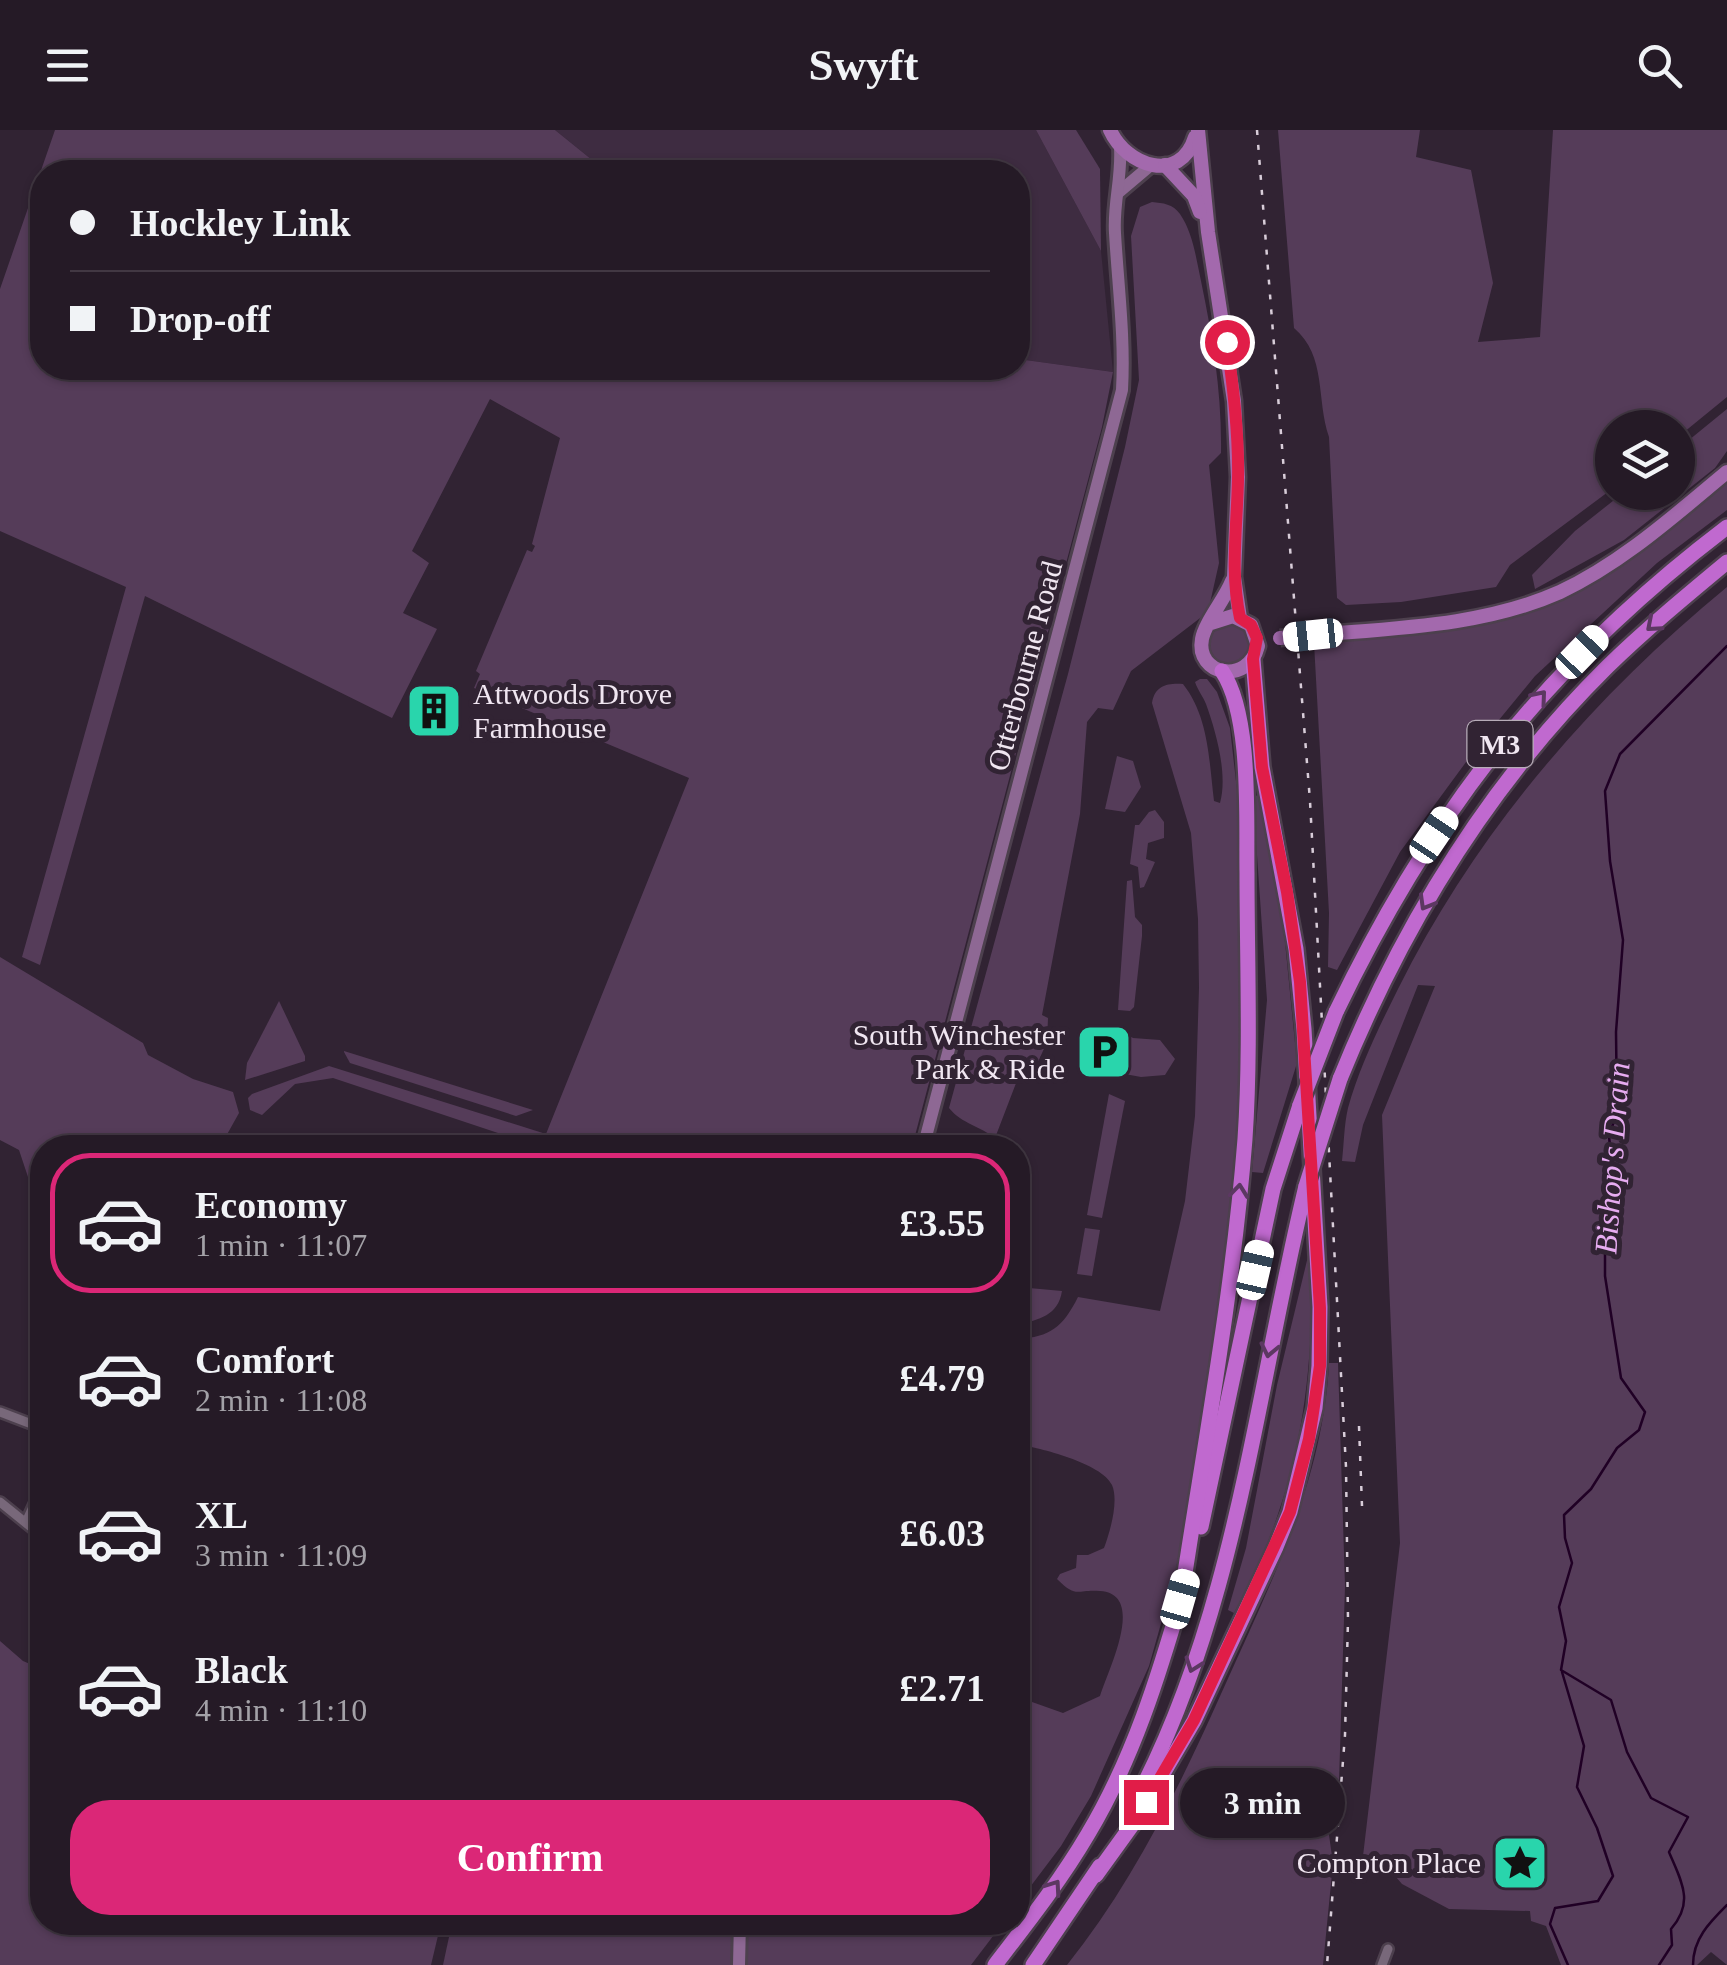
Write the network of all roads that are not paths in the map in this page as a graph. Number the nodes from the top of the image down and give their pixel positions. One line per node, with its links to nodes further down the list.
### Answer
1 (1197, 130): 3 (main road); 5 (main road)
2 (1112, 136): 3 (main road); 4 (street, Otterbourne Road)
3 (1158, 165): 4 (street); 5 (main road)
4 (1120, 192): 16 (street, Otterbourne Road)
5 (1208, 232): 9 (main road)
6 (1727, 472): 13 (main road, bridge)
7 (1727, 527): 23 (highway, M3, one-way to 7, bridge)
8 (1727, 562): 24 (highway, M3, one-way to 24, bridge)
9 (1234, 576): 10 (main road); 11 (main road)
10 (1240, 618): 11 (main road); 12 (main road)
11 (1211, 622): 15 (main road)
12 (1254, 630): 13 (main road); 14 (main road)
13 (1280, 638): 14 (main road)
14 (1255, 656): 15 (main road); 24 (highway, M3)
15 (1222, 671): 23 (highway, M3, one-way to 15)
16 (926, 1135)
17 (0, 1412): 18 (street)
18 (30, 1423)
19 (0, 1502): 21 (street)
20 (30, 1513): 21 (street)
21 (26, 1522): 22 (street)
22 (30, 1526)
23 (1180, 1599): 25 (highway, M3, one-way to 23)
24 (1096, 1874): 31 (highway, M3)
25 (1030, 1920)
26 (740, 1935): 29 (street)
27 (1019, 1935): 30 (highway, M3, one-way to 27)
28 (1388, 1948): 32 (street)
29 (739, 1965)
30 (996, 1965)
31 (1033, 1965)
32 (1382, 1965)

